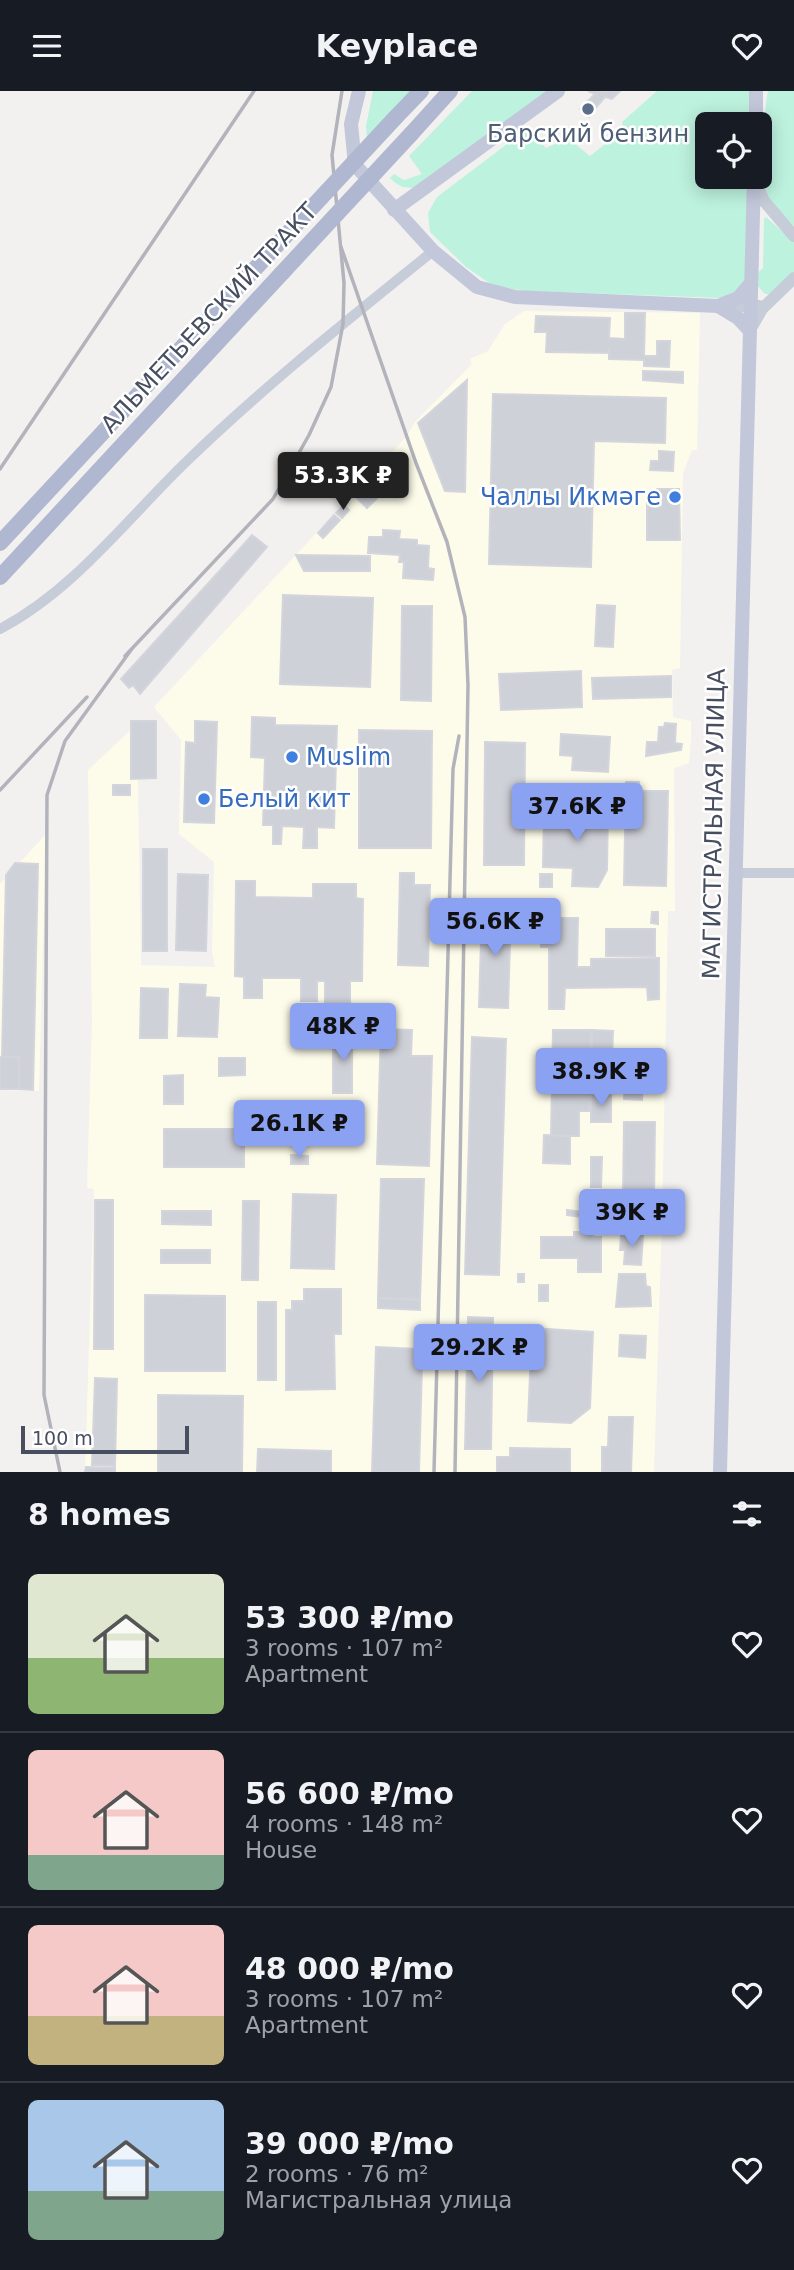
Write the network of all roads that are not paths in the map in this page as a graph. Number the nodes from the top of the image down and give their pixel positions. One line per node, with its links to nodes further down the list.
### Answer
1 (359, 91): 9 (main road)
2 (421, 91): 18 (main road, АЛЬМЕТЬЕВСКИЙ ТРАКТ, bridge)
3 (450, 91): 19 (main road, АЛЬМЕТЬЕВСКИЙ ТРАКТ, bridge)
4 (558, 91): 9 (main road)
5 (756, 91): 6 (main road)
6 (756, 112)
7 (754, 189): 13 (main road, МАГИСТРАЛЬНАЯ УЛИЦА)
8 (759, 189): 10 (street)
9 (394, 210): 11 (main road)
10 (794, 236)
11 (433, 251): 15 (main road); 20 (street)
12 (794, 278): 14 (street)
13 (751, 283): 15 (main road); 16 (main road, МАГИСТРАЛЬНАЯ УЛИЦА)
14 (778, 293): 16 (street); 17 (street)
15 (718, 306): 16 (street); 17 (main road)
16 (750, 308): 17 (main road, МАГИСТРАЛЬНАЯ УЛИЦА)
17 (750, 331): 21 (main road, МАГИСТРАЛЬНАЯ УЛИЦА)
18 (0, 543)
19 (0, 576)
20 (0, 629)
21 (735, 873): 22 (street); 23 (main road, МАГИСТРАЛЬНАЯ УЛИЦА)
22 (794, 873)
23 (720, 1472)

